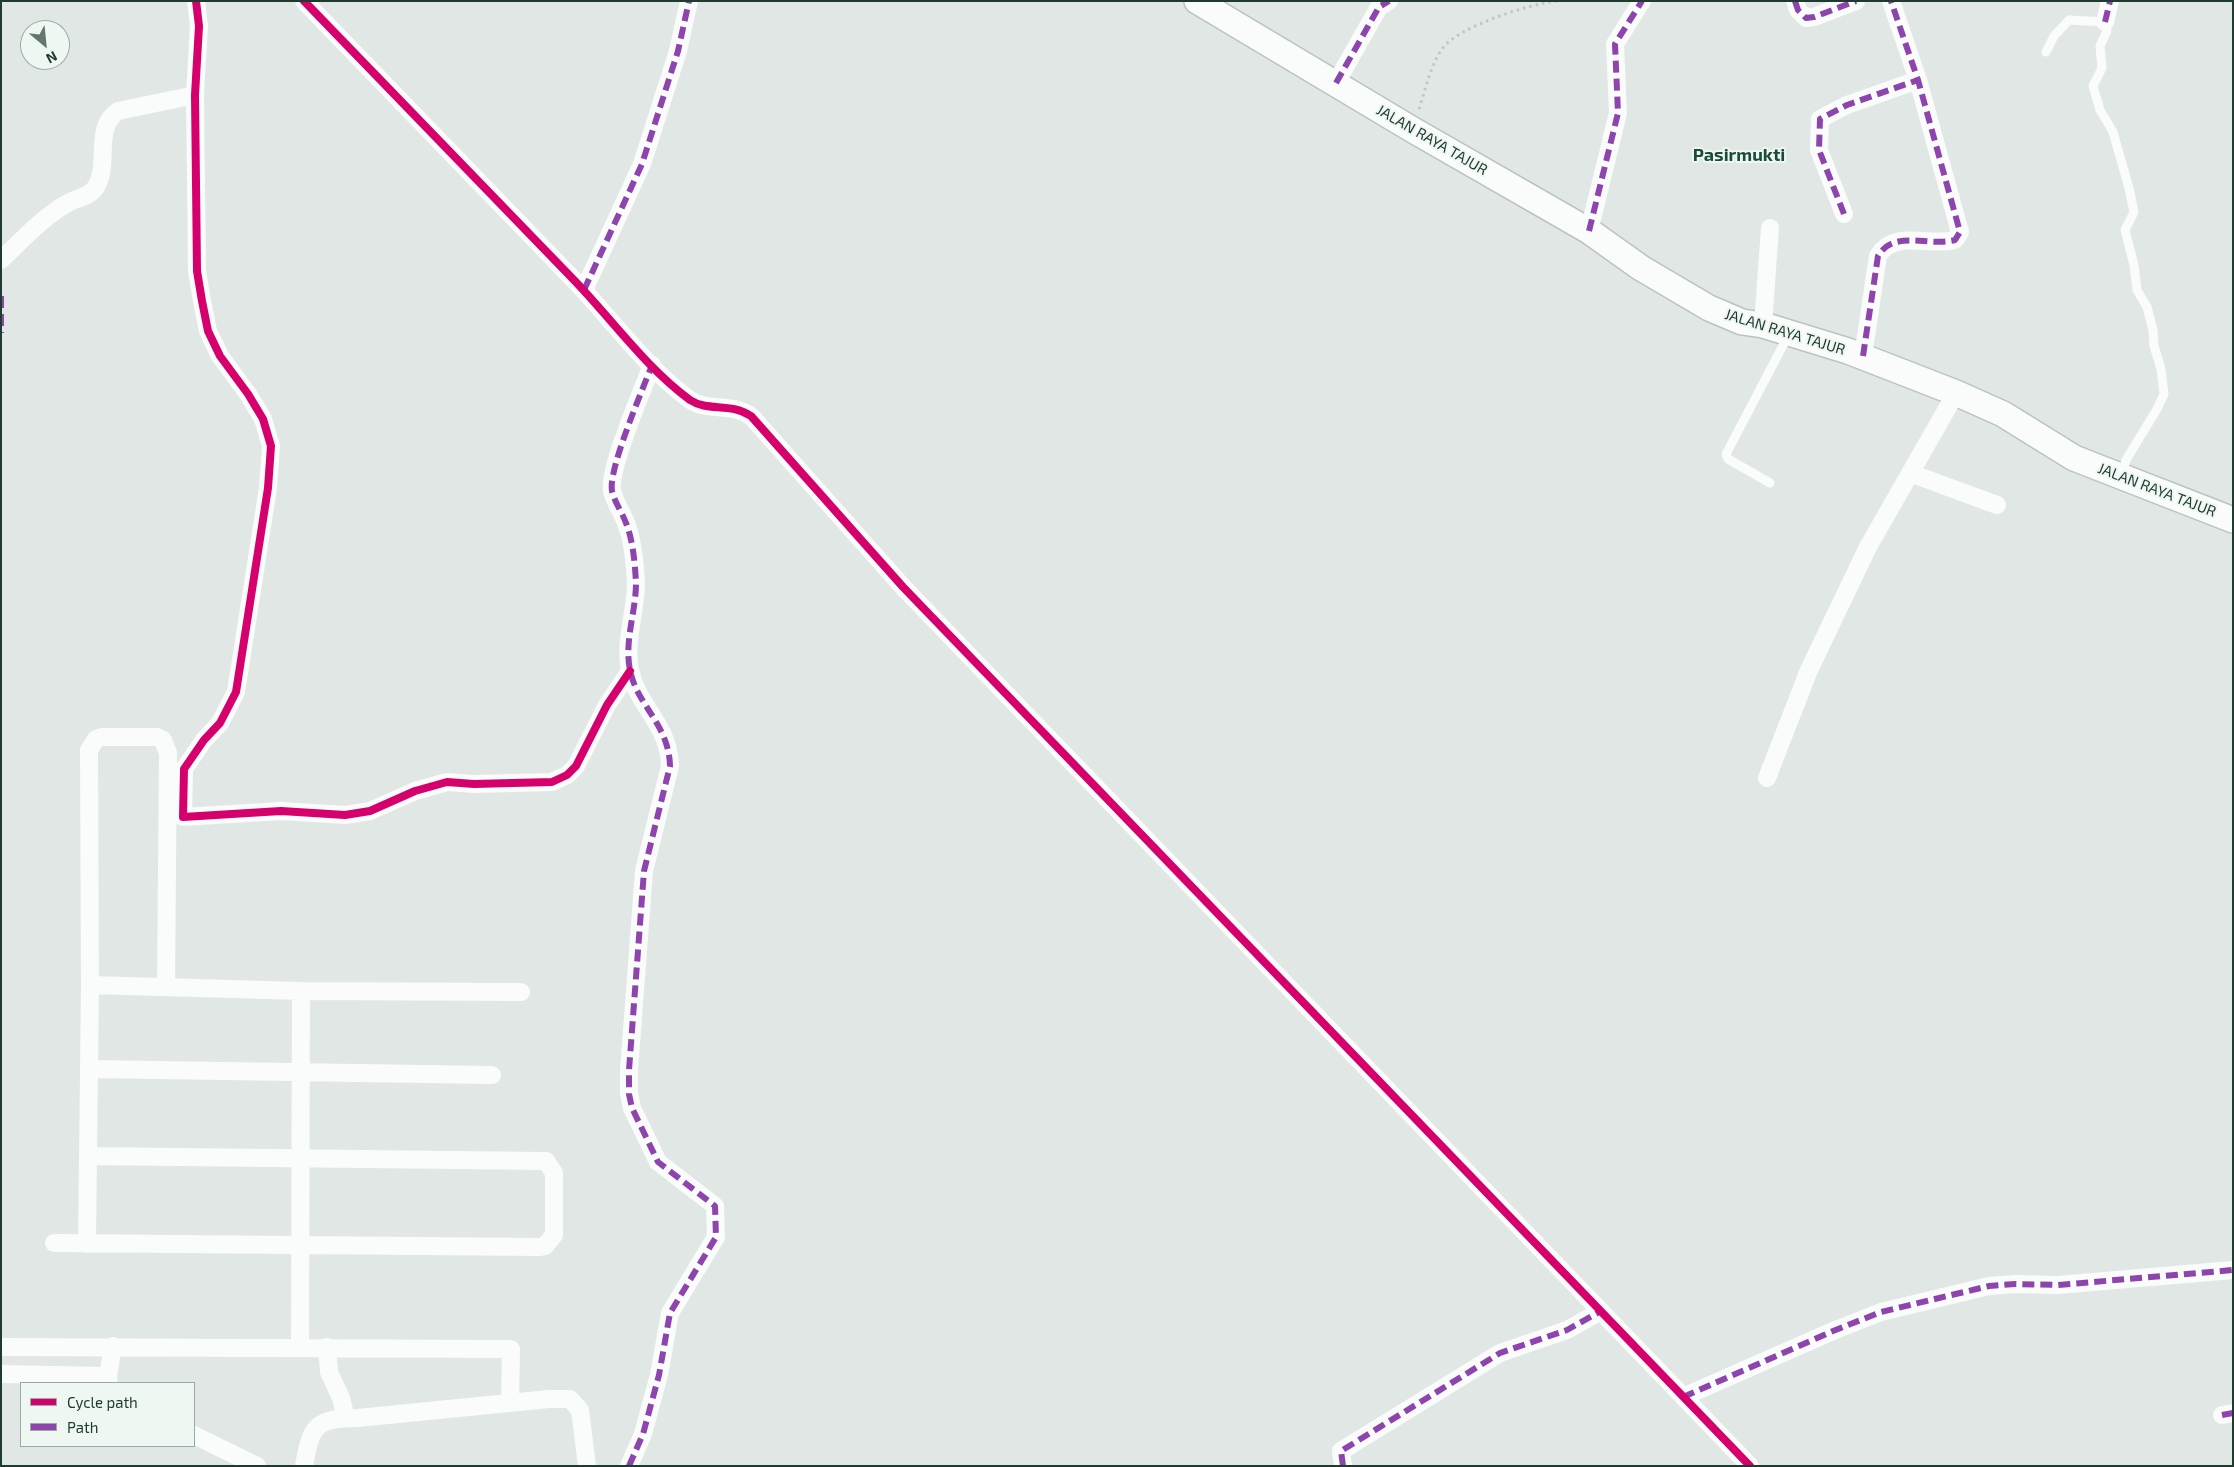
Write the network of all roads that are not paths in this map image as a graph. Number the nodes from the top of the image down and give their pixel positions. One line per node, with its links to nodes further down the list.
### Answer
1 (196, 1): 15 (street)
2 (304, 1): 20 (street)
3 (689, 1): 20 (street)
4 (1198, 1): 14 (main road, JALAN RAYA TAJUR)
5 (1389, 1): 14 (street)
6 (1642, 1): 18 (street)
7 (1795, 1): 8 (street)
8 (1856, 1)
9 (1891, 1): 13 (street)
10 (2110, 1): 11 (street)
11 (2105, 22): 12 (lane); 27 (lane)
12 (2046, 52)
13 (1918, 80): 16 (street); 23 (street)
14 (1336, 83): 18 (main road, JALAN RAYA TAJUR)
15 (195, 95): 19 (street); 31 (street)
16 (1844, 214)
17 (1770, 228): 21 (street)
18 (1589, 231): 21 (main road, JALAN RAYA TAJUR)
19 (1, 260)
20 (584, 290): 24 (street)
21 (1763, 325): 22 (main road, JALAN RAYA TAJUR)
22 (1789, 334): 23 (main road, JALAN RAYA TAJUR); 28 (lane)
23 (1863, 356): 25 (main road, JALAN RAYA TAJUR)
24 (652, 364): 31 (street); 46 (street)
25 (1956, 393): 26 (street); 27 (main road, JALAN RAYA TAJUR)
26 (1910, 473): 29 (street); 32 (street)
27 (2122, 477): 30 (main road, JALAN RAYA TAJUR)
28 (1770, 483)
29 (1997, 505)
30 (2233, 520)
31 (630, 671): 60 (street)
32 (1767, 778)
33 (90, 985): 34 (street); 34 (street); 37 (street)
34 (166, 986): 35 (street)
35 (301, 991): 36 (street); 38 (street)
36 (521, 992)
37 (89, 1069): 38 (street); 40 (street)
38 (302, 1072): 39 (street); 41 (street)
39 (492, 1075)
40 (88, 1156): 41 (street); 43 (street)
41 (301, 1159): 44 (street); 44 (street)
42 (54, 1243): 43 (street)
43 (87, 1244): 44 (street)
44 (301, 1246): 49 (street)
45 (2233, 1270): 53 (street)
46 (1601, 1311): 53 (street); 61 (street)
47 (113, 1346): 48 (street); 49 (street); 52 (street)
48 (1, 1347)
49 (300, 1348): 50 (street)
50 (327, 1348): 54 (street); 55 (street)
51 (1, 1374): 52 (street)
52 (109, 1380)
53 (1684, 1397): 62 (street)
54 (510, 1403): 55 (street); 59 (street)
55 (346, 1418): 58 (street)
56 (195, 1436): 57 (street)
57 (257, 1466)
58 (304, 1466)
59 (587, 1466)
60 (629, 1466)
61 (1344, 1466)
62 (1750, 1466)

